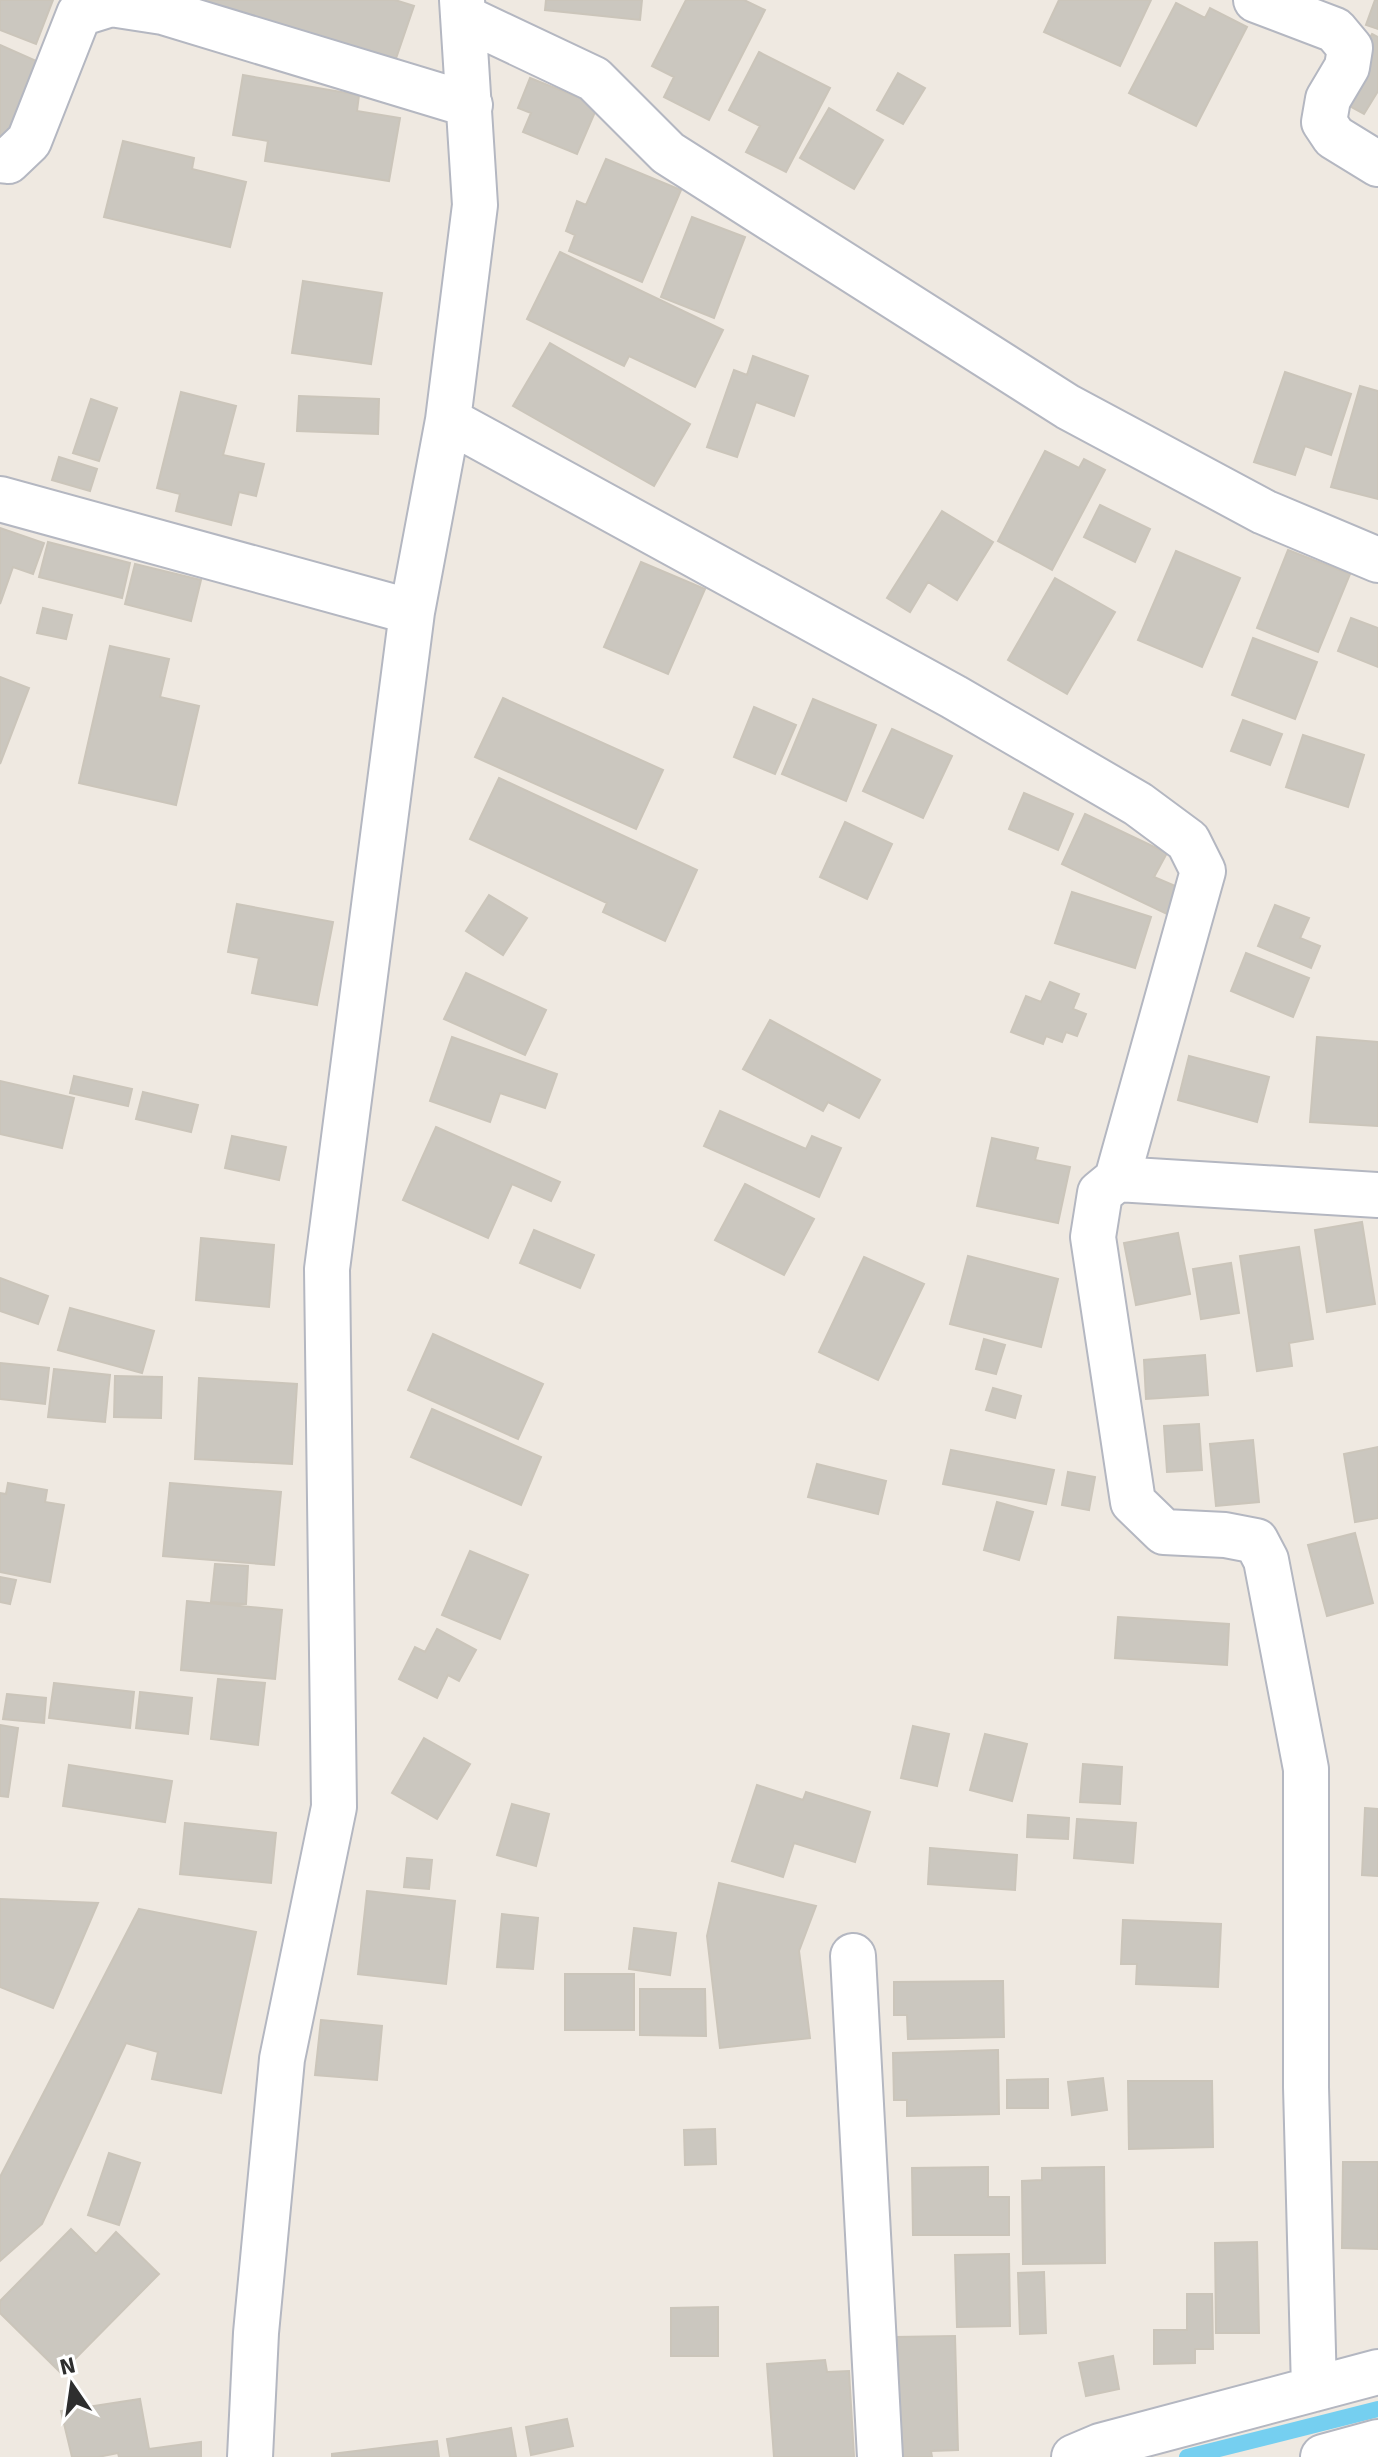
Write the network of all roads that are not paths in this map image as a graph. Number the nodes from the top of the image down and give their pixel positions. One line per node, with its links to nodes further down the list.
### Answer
1 (1256, 0): 5 (street)
2 (462, 8): 3 (street); 8 (street)
3 (470, 105): 4 (street); 6 (street)
4 (0, 160)
5 (1378, 164)
6 (448, 420): 9 (street); 10 (street)
7 (0, 499): 9 (street)
8 (1378, 560)
9 (412, 612): 16 (street)
10 (1117, 1179): 11 (street); 14 (street)
11 (1378, 1195)
12 (853, 1956): 17 (street)
13 (1378, 2372): 14 (street)
14 (1314, 2389): 18 (street)
15 (1378, 2442): 19 (street)
16 (250, 2457)
17 (880, 2457)
18 (1074, 2457)
19 (1323, 2457)

